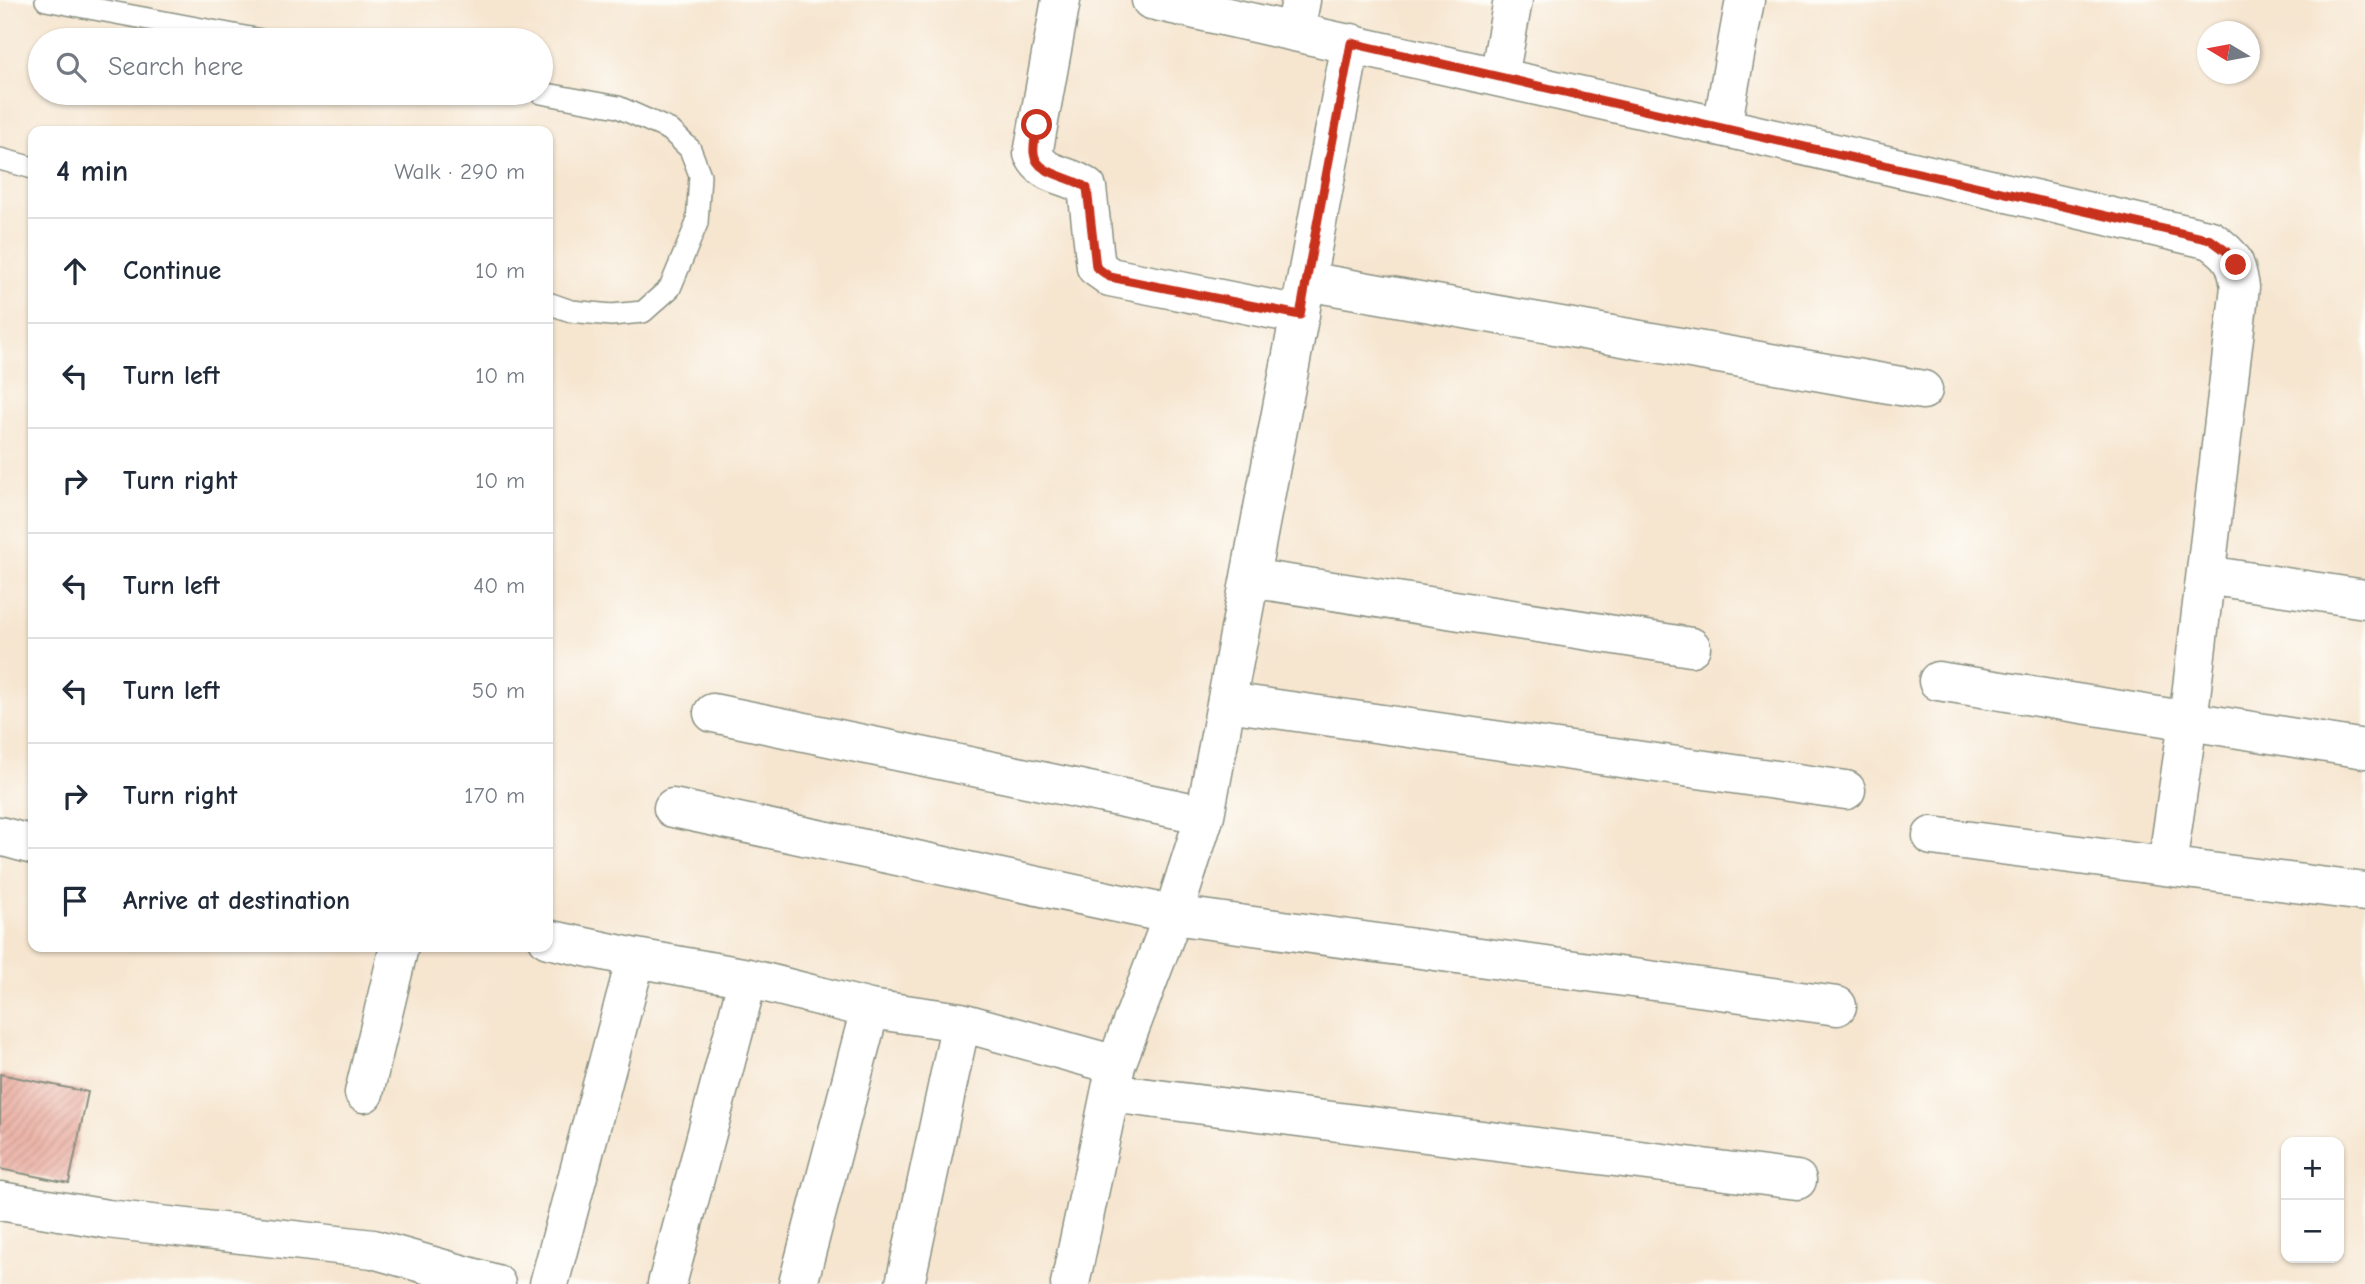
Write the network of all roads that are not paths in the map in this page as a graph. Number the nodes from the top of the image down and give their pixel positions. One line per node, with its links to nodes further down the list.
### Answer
1 (46, 0): 7 (lane)
2 (1061, 0): 14 (street)
3 (1151, 0): 6 (street)
4 (1513, 0): 9 (street)
5 (1745, 0): 11 (street)
6 (1298, 15): 8 (street)
7 (196, 28)
8 (1351, 43): 9 (street); 14 (street)
9 (1499, 77): 11 (street)
10 (553, 95): 15 (lane)
11 (1722, 127): 17 (street)
12 (0, 159): 13 (lane)
13 (28, 166)
14 (1303, 298): 16 (street); 18 (street)
15 (553, 305)
16 (1923, 390)
17 (2206, 575): 19 (street); 24 (street)
18 (1250, 579): 20 (street); 22 (street)
19 (2365, 599)
20 (1691, 647)
21 (1938, 681): 24 (street)
22 (1227, 702): 26 (street); 28 (street)
23 (713, 713): 28 (street)
24 (2188, 721): 25 (street); 32 (street)
25 (2365, 749)
26 (1846, 790)
27 (673, 808): 34 (street)
28 (1205, 815): 34 (street)
29 (1932, 835): 32 (street)
30 (0, 836): 31 (street)
31 (28, 844)
32 (2167, 866): 33 (street)
33 (2365, 892)
34 (1173, 915): 39 (street); 42 (street)
35 (553, 940): 37 (street)
36 (398, 952): 43 (street)
37 (636, 958): 38 (street); 47 (street)
38 (748, 978): 40 (street); 48 (street)
39 (1837, 1006)
40 (870, 1009): 41 (street); 49 (street)
41 (961, 1022): 42 (street); 50 (street)
42 (1113, 1079): 44 (street); 51 (street)
43 (364, 1093)
44 (1797, 1180)
45 (0, 1201): 46 (street)
46 (496, 1284)
47 (549, 1284)
48 (667, 1284)
49 (799, 1284)
50 (905, 1284)
51 (1069, 1284)

